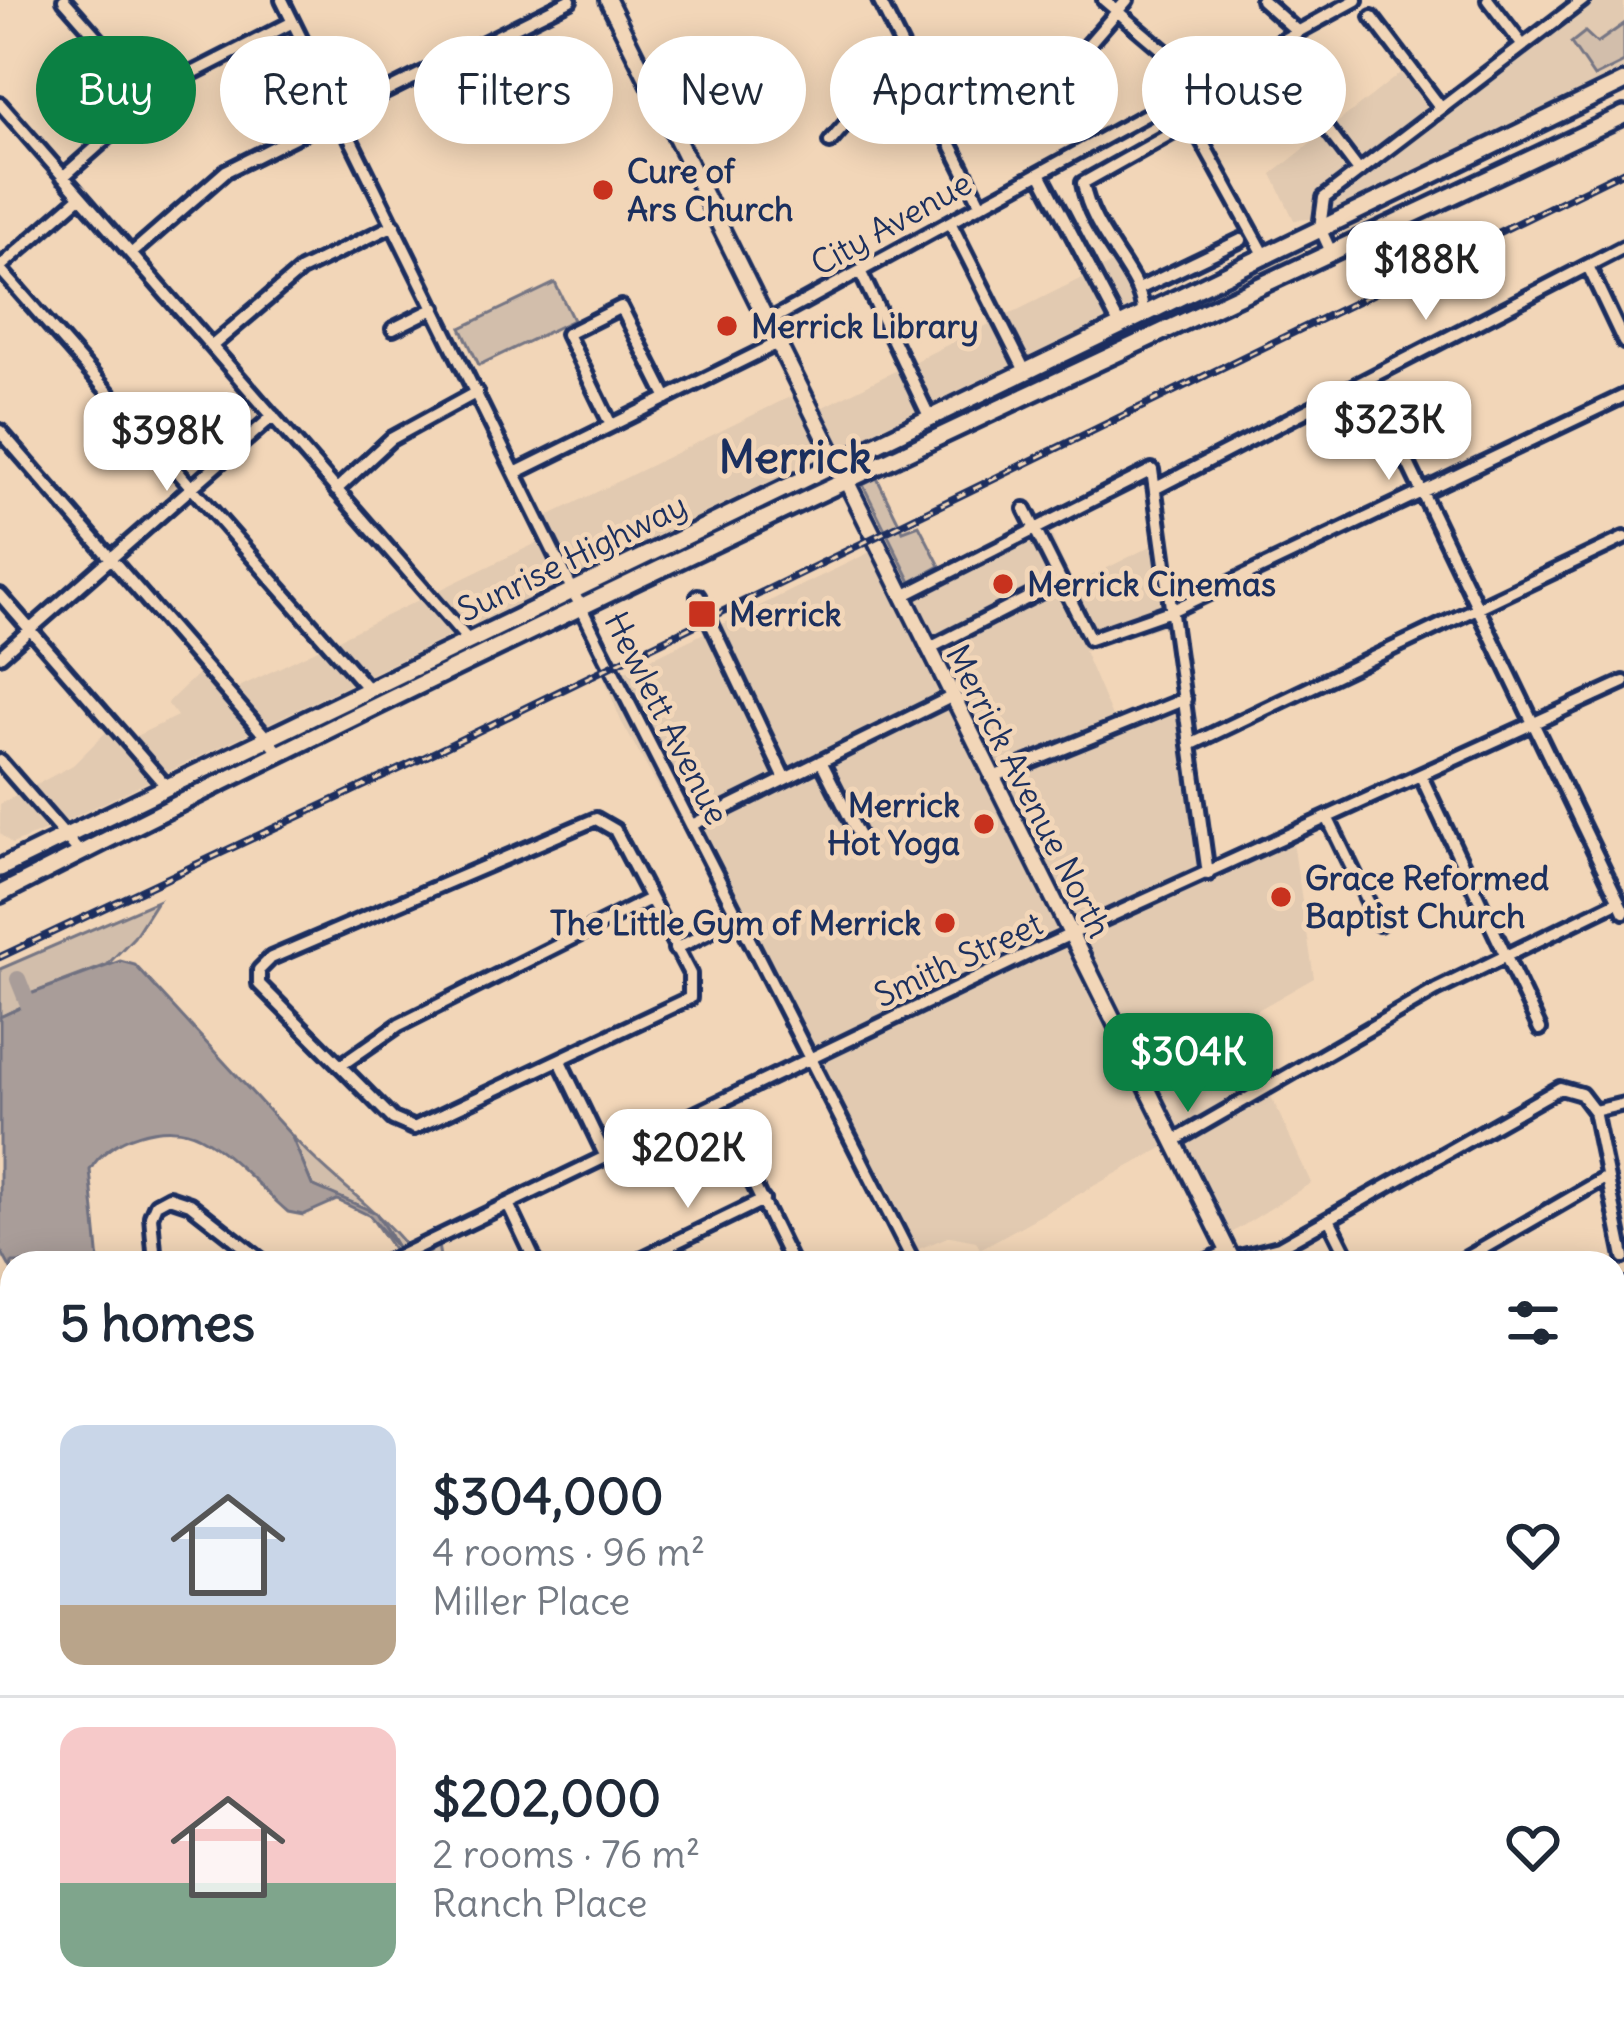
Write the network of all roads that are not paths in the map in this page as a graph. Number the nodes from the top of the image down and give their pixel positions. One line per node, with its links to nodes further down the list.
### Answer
1 (64, 0): 16 (street)
2 (282, 0): 14 (street, Hewlett Avenue)
3 (570, 0): 25 (street)
4 (608, 0): 54 (main road, Merrick Avenue North)
5 (879, 0): 18 (street)
6 (1104, 0): 12 (street)
7 (1127, 0): 12 (street)
8 (1262, 0): 15 (street)
9 (1356, 0): 15 (street, City Avenue)
10 (1488, 0): 22 (street)
11 (1583, 0): 22 (street)
12 (1118, 11): 19 (street); 20 (street)
13 (1372, 17): 27 (street)
14 (293, 22): 17 (street, Hewlett Avenue); 23 (street)
15 (1298, 32): 21 (street, City Avenue)
16 (95, 36)
17 (300, 36)
18 (897, 36)
19 (1096, 36)
20 (1147, 36)
21 (1291, 36)
22 (1523, 46): 27 (street)
23 (196, 69)
24 (1624, 82): 42 (highway, Sunrise Highway)
25 (390, 90)
26 (0, 104): 37 (street)
27 (1441, 108): 35 (street)
28 (1624, 115): 45 (highway, Sunrise Highway)
29 (1142, 117): 36 (street, City Avenue)
30 (101, 144): 37 (street)
31 (280, 144): 46 (street)
32 (354, 144): 41 (street, Hewlett Avenue)
33 (950, 144): 39 (street)
34 (1338, 144): 35 (street)
35 (1359, 171): 42 (street)
36 (1040, 173): 39 (street, City Avenue); 55 (street)
37 (63, 177): 38 (street)
38 (80, 197): 46 (street); 49 (street)
39 (981, 205): 40 (street, City Avenue)
40 (950, 222): 50 (street, City Avenue); 60 (street)
41 (394, 225): 52 (street, Hewlett Avenue); 59 (street)
42 (1320, 227): 45 (street); 47 (highway, Sunrise Highway)
43 (1240, 240): 51 (street)
44 (1624, 247): 48 (street)
45 (1331, 252): 71 (highway, Sunrise Highway)
46 (131, 254): 59 (street)
47 (1264, 254): 51 (street); 53 (highway, Sunrise Highway)
48 (1588, 266): 57 (street); 61 (street)
49 (0, 268): 72 (street)
50 (860, 271): 54 (street, City Avenue); 66 (street)
51 (1141, 288): 53 (street)
52 (435, 308): 56 (street); 62 (street, Hewlett Avenue)
53 (1143, 313): 55 (highway, Sunrise Highway)
54 (767, 322): 58 (main road, Merrick Avenue North)
55 (1119, 324): 60 (highway, Sunrise Highway)
56 (393, 329)
57 (1624, 342)
58 (778, 343): 64 (street); 69 (main road, Merrick Avenue North)
59 (212, 346): 65 (street)
60 (1024, 369): 66 (highway, Sunrise Highway)
61 (1368, 380): 73 (street); 75 (street)
62 (477, 392): 70 (street, Hewlett Avenue); 74 (street)
63 (1624, 396): 75 (street)
64 (667, 398): 67 (street); 67 (street)
65 (273, 416): 72 (street); 74 (street)
66 (929, 416): 69 (highway, Sunrise Highway)
67 (611, 425): 70 (street)
68 (0, 430): 79 (street)
69 (836, 460): 71 (main road, Merrick Avenue North); 81 (highway, Sunrise Highway)
70 (517, 472): 81 (street, Hewlett Avenue)
71 (846, 480): 84 (main road, Merrick Avenue North); 86 (highway, Sunrise Highway)
72 (192, 487): 79 (street); 93 (street)
73 (1156, 488): 77 (street); 87 (street)
74 (336, 490): 89 (street)
75 (1423, 493): 85 (street); 87 (street)
76 (1025, 509): 77 (street)
77 (1036, 528): 80 (street); 84 (street)
78 (1624, 538): 85 (street)
79 (111, 558): 88 (street); 97 (street)
80 (1061, 580): 87 (street); 90 (street)
81 (574, 590): 86 (street, Hewlett Avenue); 89 (highway, Sunrise Highway)
82 (0, 595): 88 (street)
83 (698, 596): 102 (street)
84 (903, 596): 90 (main road, Merrick Avenue North)
85 (1478, 608): 96 (street); 98 (street)
86 (582, 609): 97 (highway, Sunrise Highway); 106 (street, Hewlett Avenue)
87 (1173, 610): 95 (street)
88 (30, 629): 91 (street); 104 (street)
89 (468, 640): 93 (highway, Sunrise Highway)
90 (928, 649): 94 (main road, Merrick Avenue North)
91 (0, 656)
92 (1624, 682): 96 (street, Smith Street)
93 (369, 689): 97 (highway, Sunrise Highway)
94 (951, 697): 100 (street); 103 (main road, Merrick Avenue North)
95 (1185, 699): 98 (street); 103 (street)
96 (1534, 724): 101 (street, Smith Street); 114 (street)
97 (274, 745): 104 (highway, Sunrise Highway); 109 (highway, Sunrise Highway)
98 (1190, 745): 111 (street)
99 (0, 761): 107 (street)
100 (821, 761): 102 (street); 108 (street)
101 (1421, 776): 105 (street, Smith Street); 119 (street)
102 (785, 778): 106 (street)
103 (992, 778): 117 (main road, Merrick Avenue North)
104 (166, 787): 107 (highway, Sunrise Highway)
105 (1328, 819): 111 (street, Smith Street); 116 (street)
106 (692, 825): 115 (street, Hewlett Avenue)
107 (66, 836): 109 (street); 110 (highway, Sunrise Highway)
108 (860, 838)
109 (81, 854): 112 (highway, Sunrise Highway)
110 (0, 868)
111 (1208, 874): 117 (street, Smith Street)
112 (0, 895)
113 (650, 899): 118 (street); 123 (street); 123 (street)
114 (1621, 907): 119 (street)
115 (738, 916): 118 (street); 121 (street, Hewlett Avenue)
116 (1379, 924)
117 (1070, 935): 121 (street, Smith Street); 127 (main road, Merrick Avenue North)
118 (676, 949): 122 (street)
119 (1507, 955): 120 (street); 127 (street)
120 (1540, 1029)
121 (811, 1059): 125 (street, Smith Street); 139 (street, Hewlett Avenue)
122 (560, 1060): 123 (street); 128 (street)
123 (340, 1066)
124 (1624, 1104): 126 (street)
125 (716, 1105): 128 (street, Smith Street); 130 (street)
126 (1594, 1111): 129 (street); 132 (street)
127 (1174, 1142): 140 (main road, Merrick Avenue North)
128 (606, 1157): 131 (street, Smith Street)
129 (1607, 1177): 143 (street); 144 (street)
130 (763, 1200): 137 (street); 138 (street)
131 (508, 1204): 135 (street, Smith Street); 136 (street)
132 (1329, 1219): 141 (street); 142 (street)
133 (154, 1251): 134 (street)
134 (250, 1251)
135 (410, 1251)
136 (530, 1251)
137 (658, 1251)
138 (786, 1251)
139 (908, 1251)
140 (1228, 1251)
141 (1260, 1251)
142 (1345, 1251)
143 (1479, 1251)
144 (1623, 1251)

